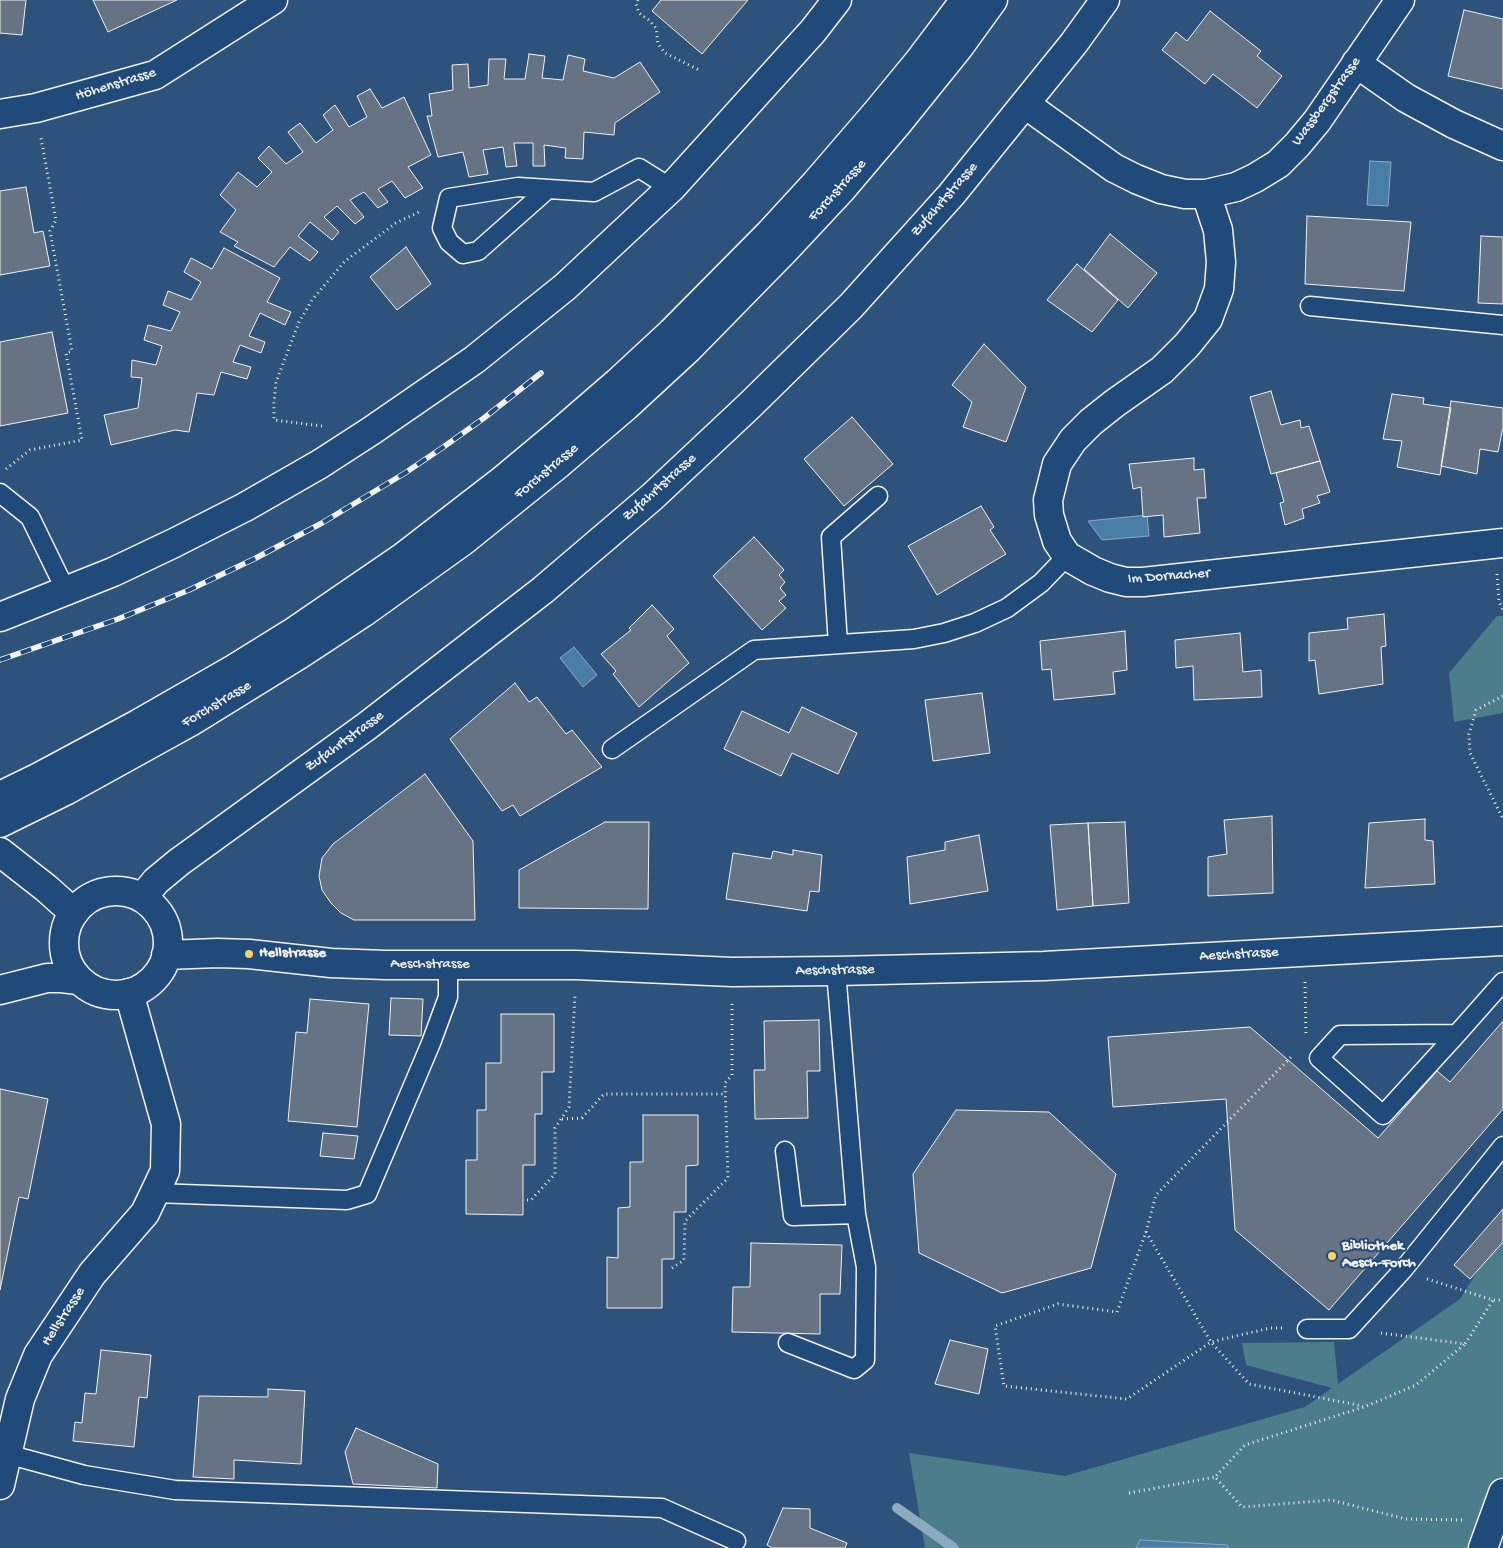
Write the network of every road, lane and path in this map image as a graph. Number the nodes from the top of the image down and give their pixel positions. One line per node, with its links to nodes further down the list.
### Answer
1 (273, 0): 11 (main road, Höhenstrasse)
2 (638, 0): 9 (path)
3 (837, 0): 14 (main road)
4 (965, 0): 33 (main road, Forchstrasse)
5 (993, 0): 35 (main road, Forchstrasse)
6 (1105, 0): 10 (main road, Zufahrtstrasse)
7 (1400, 0): 8 (main road, Wassbergstrasse)
8 (1356, 63): 13 (main road); 16 (main road, Wassbergstrasse)
9 (699, 70)
10 (1025, 104): 16 (main road, Wassbergstrasse); 37 (main road, Zufahrtstrasse)
11 (36, 108): 12 (main road, Höhenstrasse); 21 (path)
12 (0, 114)
13 (1503, 146)
14 (672, 188): 15 (lane); 27 (main road)
15 (548, 189): 17 (lane); 17 (lane)
16 (1206, 194): 25 (main road)
17 (449, 198): 20 (path)
18 (1310, 306): 19 (lane)
19 (1503, 325)
20 (323, 426)
21 (0, 474)
22 (0, 493): 27 (lane)
23 (878, 496): 30 (lane)
24 (1503, 543): 25 (main road, Im Dornacher)
25 (1067, 556): 30 (lane)
26 (1496, 573): 28 (path)
27 (66, 591): 29 (main road)
28 (1503, 610)
29 (0, 617)
30 (838, 644): 32 (lane)
31 (1503, 696): 34 (path)
32 (612, 749)
33 (0, 796)
34 (1503, 819)
35 (0, 823)
36 (0, 852): 38 (main road)
37 (142, 898): 38 (main road); 40 (main road)
38 (74, 913): 46 (main road)
39 (1503, 941): 43 (main road, Aeschstrasse)
40 (166, 955): 42 (main road, Aeschstrasse); 49 (main road)
41 (576, 964): 42 (main road, Aeschstrasse); 44 (main road, Aeschstrasse); 54 (path)
42 (448, 965): 57 (lane)
43 (836, 971): 44 (main road, Aeschstrasse); 59 (lane)
44 (732, 972): 53 (path)
45 (1305, 974): 51 (path)
46 (79, 980): 48 (main road); 49 (main road)
47 (1503, 982): 50 (lane)
48 (0, 990)
49 (129, 993): 57 (main road, Hellstrasse)
50 (1457, 1034): 50 (lane)
51 (1306, 1042)
52 (1299, 1048): 60 (path)
53 (725, 1094): 54 (path); 61 (path)
54 (561, 1119): 58 (path)
55 (1503, 1146): 62 (lane)
56 (785, 1151): 59 (lane)
57 (155, 1193): 71 (main road, Hellstrasse)
58 (527, 1200)
59 (856, 1214): 67 (lane)
60 (1146, 1232): 68 (path); 68 (path)
61 (672, 1268)
62 (1402, 1271): 63 (path); 66 (lane)
63 (1492, 1300): 64 (path); 69 (path)
64 (1503, 1300)
65 (1307, 1329): 66 (lane); 68 (path)
66 (1349, 1329): 69 (path)
67 (788, 1342)
68 (1211, 1342): 70 (path)
69 (1465, 1344): 70 (path)
70 (1364, 1406): 72 (path)
71 (7, 1454): 73 (main road, Hellstrasse); 77 (lane)
72 (1215, 1476): 74 (path); 76 (path)
73 (0, 1484)
74 (1128, 1493)
75 (1503, 1493): 76 (main road)
76 (1493, 1521): 78 (main road)
77 (736, 1542)
78 (1483, 1548)

